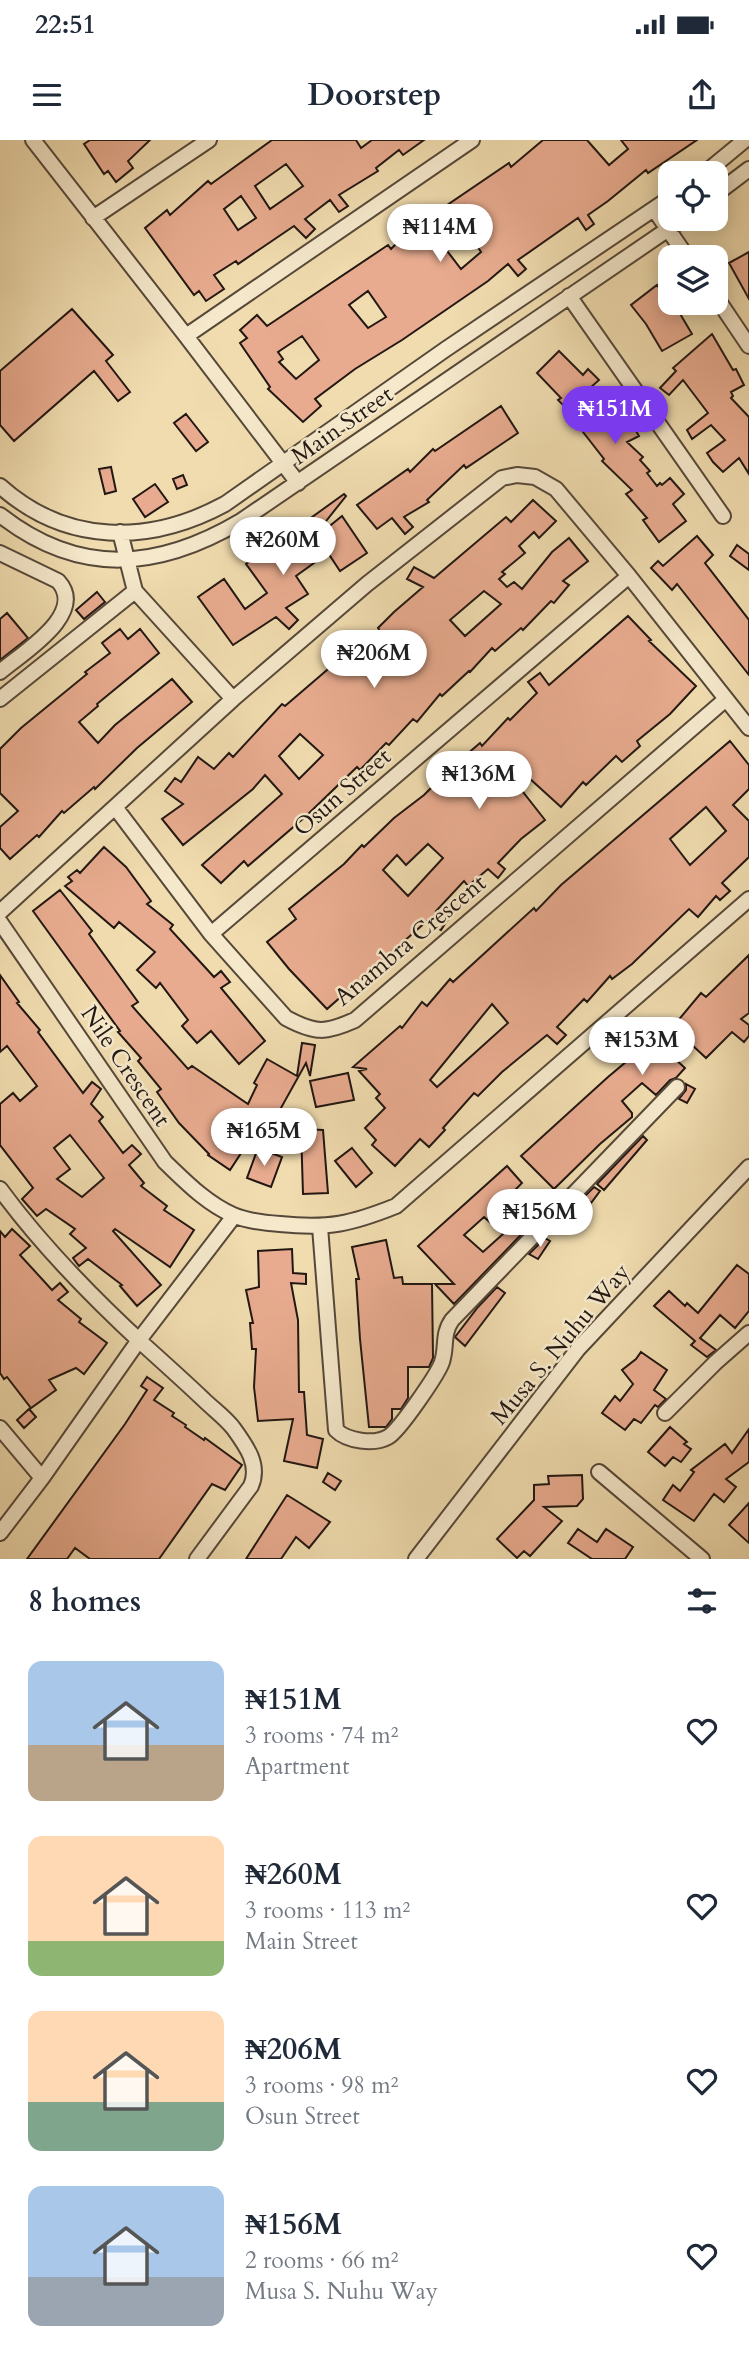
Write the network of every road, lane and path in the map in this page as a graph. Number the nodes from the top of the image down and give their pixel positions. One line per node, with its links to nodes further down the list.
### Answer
1 (33, 140): 11 (street)
2 (209, 140): 11 (street)
3 (472, 140): 17 (street)
4 (745, 140): 5 (street)
5 (720, 161)
6 (749, 169): 7 (street)
7 (728, 185)
8 (658, 206): 9 (street, Main Street)
9 (654, 209): 10 (street); 19 (street, Main Street)
10 (658, 216)
11 (93, 218): 17 (street)
12 (667, 231): 13 (street); 14 (street, Main Street)
13 (678, 245)
14 (569, 296): 20 (street, Main Street); 23 (street)
15 (728, 309): 16 (street)
16 (743, 323): 18 (street)
17 (186, 335): 19 (street)
18 (749, 345)
19 (284, 463): 20 (street); 24 (street, Main Street)
20 (298, 483): 26 (street, Main Street)
21 (0, 486): 24 (street, Main Street)
22 (0, 515): 26 (street, Main Street)
23 (723, 516)
24 (120, 532): 26 (street)
25 (0, 553): 29 (street)
26 (126, 561): 28 (street)
27 (629, 576): 31 (street); 32 (street); 38 (street, Osun Street)
28 (135, 591): 30 (street); 31 (street)
29 (0, 671)
30 (0, 699)
31 (233, 699): 34 (street)
32 (726, 699): 33 (street); 38 (street, Anambra Crescent)
33 (749, 728)
34 (115, 807): 36 (street); 38 (street, Anambra Crescent)
35 (749, 899): 43 (street)
36 (0, 912)
37 (0, 922): 42 (street, Nile Crescent)
38 (211, 934)
39 (677, 1087): 43 (street)
40 (749, 1167): 52 (street, Musa S. Nuhu Way)
41 (0, 1189): 45 (street)
42 (234, 1216): 43 (street); 45 (street)
43 (320, 1227)
44 (749, 1333): 46 (street)
45 (139, 1340): 49 (street); 51 (street)
46 (664, 1413)
47 (0, 1428): 49 (street)
48 (599, 1472): 53 (street)
49 (43, 1478): 50 (street)
50 (0, 1532)
51 (197, 1559)
52 (416, 1559)
53 (702, 1559)

